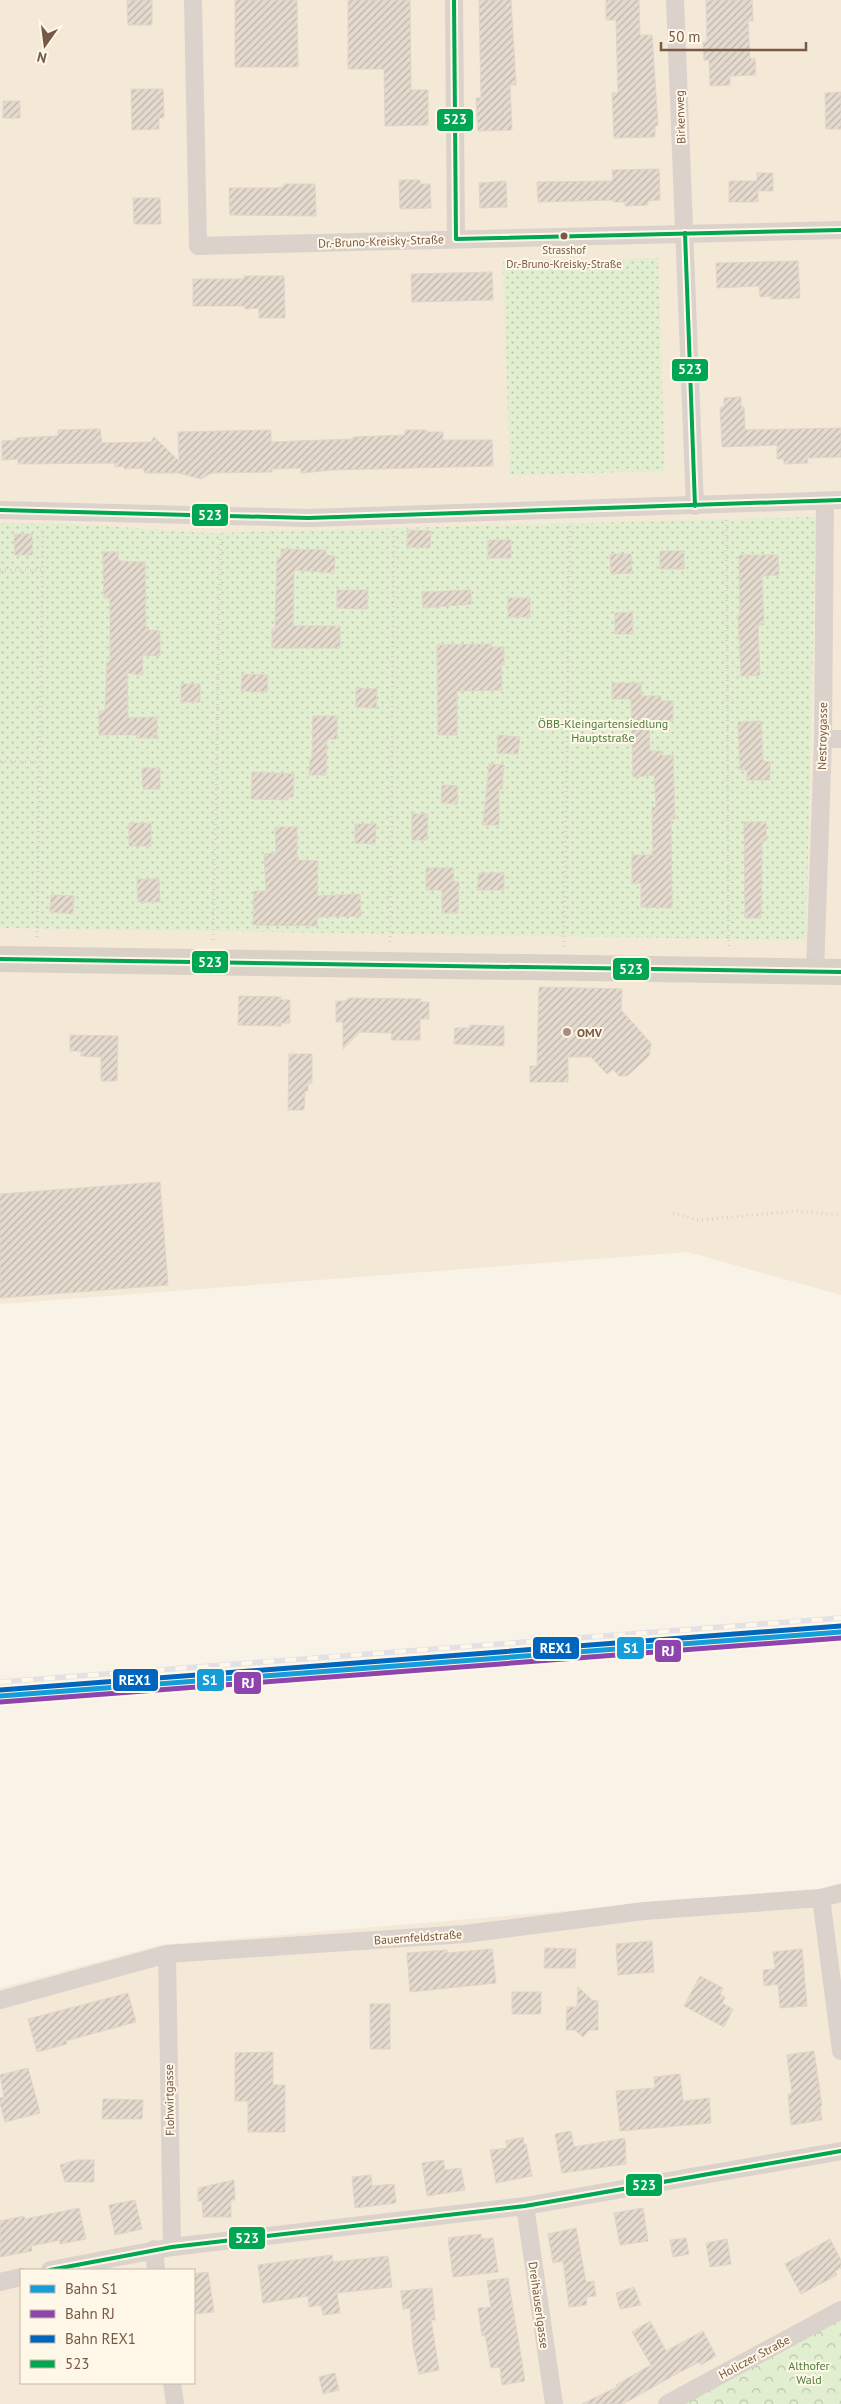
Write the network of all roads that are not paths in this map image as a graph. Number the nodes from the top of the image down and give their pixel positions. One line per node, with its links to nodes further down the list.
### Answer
1 (193, 0): 6 (street, Dr.-Bruno-Kreisky-Straße)
2 (454, 0): 6 (street)
3 (676, 0): 5 (street, Birkenweg)
4 (841, 230): 5 (street, Dr.-Bruno-Kreisky-Straße)
5 (685, 233): 6 (street, Dr.-Bruno-Kreisky-Straße); 8 (street, Birkenweg)
6 (456, 240)
7 (833, 500): 8 (street); 10 (street, Nestroygasse)
8 (695, 506): 9 (street)
9 (0, 510)
10 (823, 739): 11 (street); 13 (street, Nestroygasse)
11 (841, 739)
12 (0, 959): 13 (main road)
13 (815, 972): 14 (main road)
14 (841, 972)
15 (841, 1893): 16 (street, Bauernfeldstraße)
16 (821, 1898): 17 (street, Bauernfeldstraße); 19 (street)
17 (167, 1954): 18 (street, Bauernfeldstraße); 22 (street, Flohwirtgasse)
18 (0, 2000)
19 (841, 2051)
20 (841, 2151): 21 (street)
21 (524, 2206): 22 (street); 31 (street, Dreihäuserlgasse)
22 (172, 2247): 23 (street)
23 (154, 2250): 24 (street); 25 (street)
24 (55, 2269)
25 (156, 2269)
26 (20, 2277): 27 (street)
27 (0, 2282)
28 (841, 2310): 32 (street, Holiczer Straße)
29 (172, 2384): 30 (street)
30 (175, 2404)
31 (554, 2404)
32 (666, 2404)

